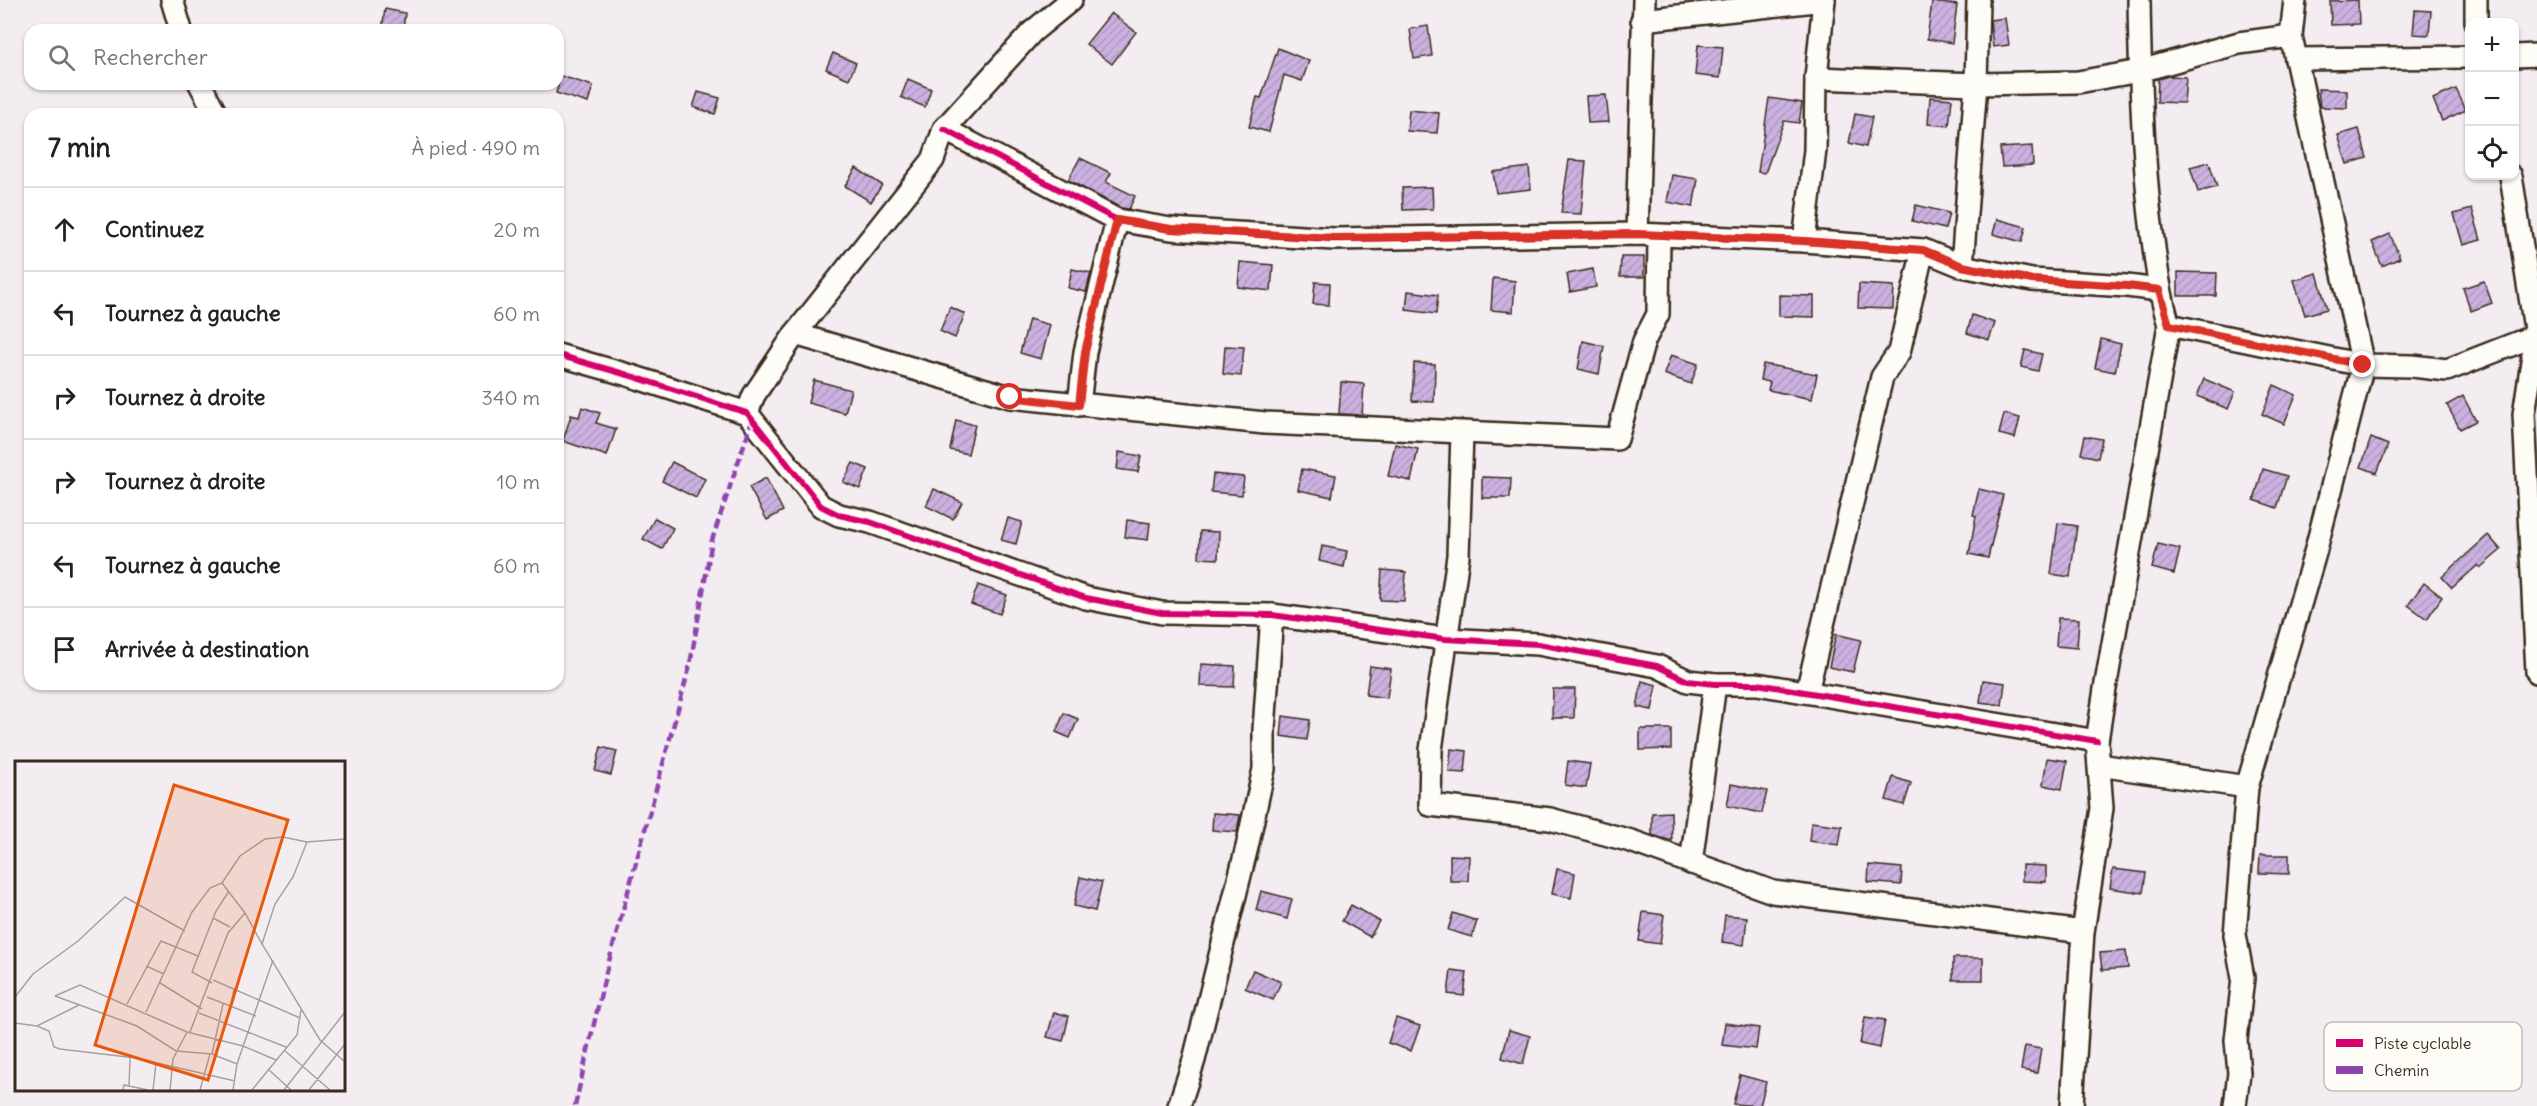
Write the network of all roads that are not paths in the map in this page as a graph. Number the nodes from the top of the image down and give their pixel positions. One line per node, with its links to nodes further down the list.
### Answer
1 (172, 0): 10 (street)
2 (1071, 0): 21 (street)
3 (1824, 0): 8 (street); 17 (street)
4 (1978, 0): 18 (street)
5 (2139, 0): 16 (street)
6 (2295, 0): 11 (street)
7 (2476, 0): 9 (street)
8 (1643, 10): 24 (street)
9 (2476, 18)
10 (179, 24)
11 (2291, 36): 15 (street); 16 (street)
12 (2519, 56): 13 (street)
13 (2537, 56)
14 (2465, 57): 15 (street)
15 (2296, 59): 34 (street)
16 (2139, 71): 18 (street); 29 (street)
17 (1816, 78): 18 (street); 26 (street)
18 (1976, 84): 28 (street)
19 (203, 90): 20 (street)
20 (213, 108)
21 (944, 129): 23 (street); 31 (street)
22 (2512, 180): 32 (street)
23 (1117, 220): 24 (street); 35 (street)
24 (1637, 234): 25 (street)
25 (1659, 236): 26 (street); 37 (street)
26 (1804, 241): 27 (street)
27 (1923, 250): 28 (street); 43 (street)
28 (1962, 266): 29 (street)
29 (2159, 290): 30 (street)
30 (2169, 325): 34 (street); 44 (street)
31 (795, 334): 35 (street); 36 (street)
32 (2536, 335): 34 (street); 38 (street)
33 (564, 357): 36 (street)
34 (2363, 365): 46 (street)
35 (1079, 405): 37 (street)
36 (747, 413): 39 (street)
37 (1462, 433): 40 (street)
38 (2532, 511): 41 (street)
39 (1272, 615): 40 (street); 49 (street)
40 (1445, 639): 42 (street); 47 (street)
41 (2537, 672)
42 (1715, 684): 43 (street); 47 (street)
43 (1807, 692): 44 (street)
44 (2097, 741): 45 (street)
45 (2099, 765): 46 (street); 48 (street)
46 (2247, 787): 51 (street)
47 (1691, 863): 48 (street)
48 (2083, 932): 50 (street)
49 (1179, 1106)
50 (2072, 1106)
51 (2235, 1106)

